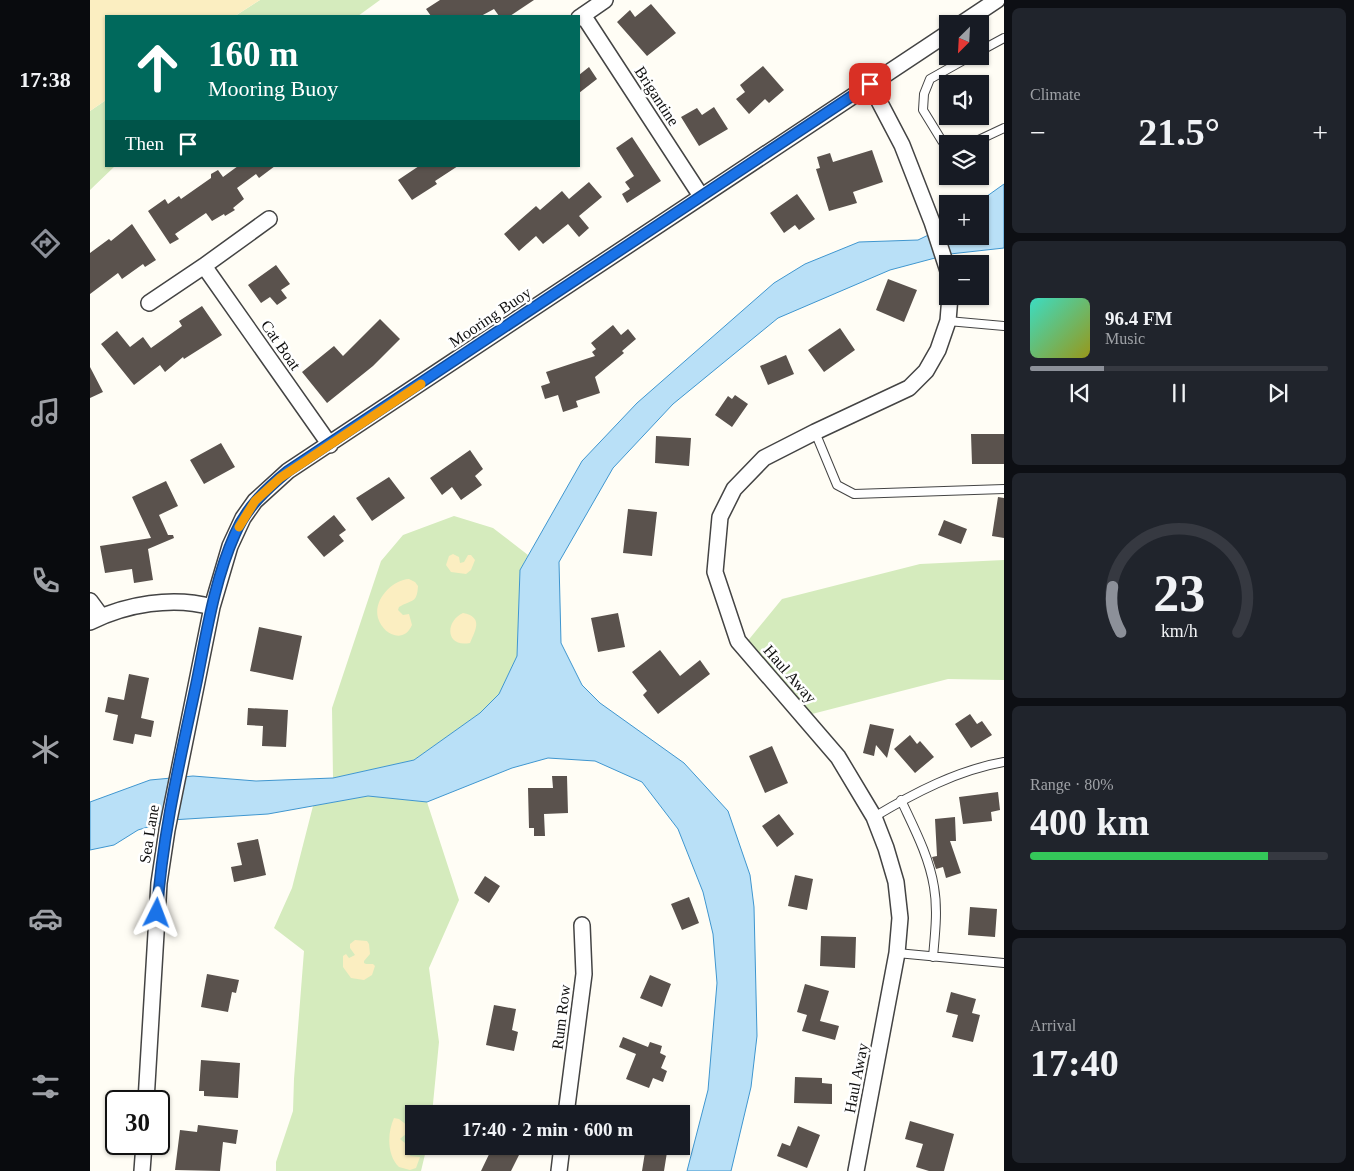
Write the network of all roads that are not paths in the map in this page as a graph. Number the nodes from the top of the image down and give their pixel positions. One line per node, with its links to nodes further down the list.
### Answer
1 (605, 0): 4 (street, Brigantine)
2 (997, 0): 3 (street)
3 (974, 15)
4 (581, 16): 13 (street, Brigantine)
5 (1004, 38): 7 (lane)
6 (939, 39): 9 (street, Mooring Buoy)
7 (989, 46)
8 (955, 65): 12 (lane)
9 (870, 84): 13 (street, Mooring Buoy); 15 (street)
10 (1004, 128): 11 (lane)
11 (989, 135)
12 (939, 136)
13 (701, 196): 22 (street, Mooring Buoy)
14 (269, 219): 16 (street)
15 (943, 255)
16 (204, 266): 17 (street); 22 (street, Cat Boat)
17 (149, 303)
18 (949, 305): 19 (street, Haul Away)
19 (948, 321): 20 (lane); 21 (street, Haul Away)
20 (1004, 326)
21 (814, 432): 23 (lane); 29 (street, Haul Away)
22 (330, 444): 25 (street, Mooring Buoy)
23 (1004, 489)
24 (90, 601): 26 (street)
25 (212, 606): 26 (street); 34 (street, Sea Lane)
26 (95, 619)
27 (1004, 762): 28 (lane)
28 (901, 800): 29 (lane); 32 (lane)
29 (874, 817): 31 (street, Haul Away)
30 (582, 925): 35 (street, Rum Row)
31 (897, 953): 32 (lane); 40 (street, Haul Away)
32 (933, 956): 33 (lane)
33 (1004, 963)
34 (147, 1090)
35 (567, 1105)
36 (143, 1155): 38 (street)
37 (561, 1155): 39 (street)
38 (142, 1171)
39 (559, 1171)
40 (856, 1171)

